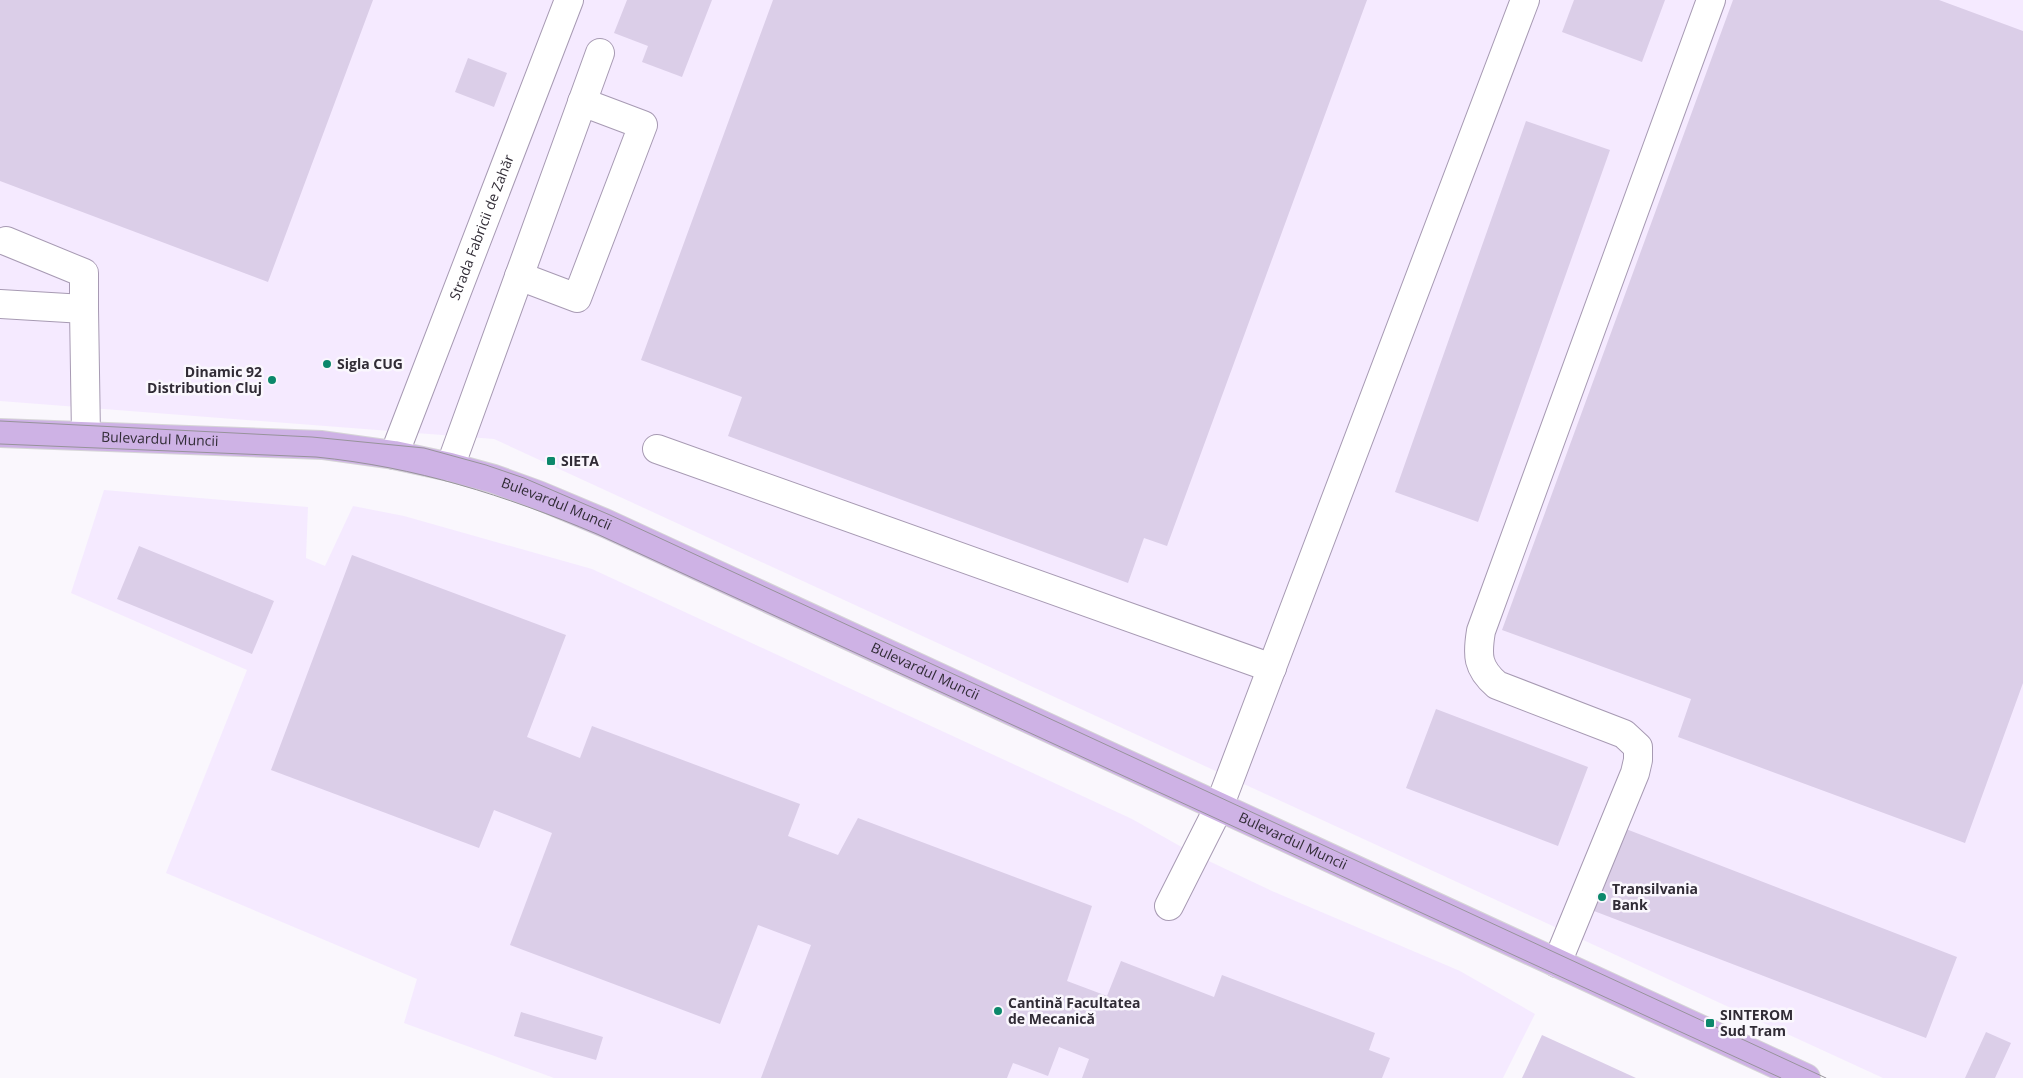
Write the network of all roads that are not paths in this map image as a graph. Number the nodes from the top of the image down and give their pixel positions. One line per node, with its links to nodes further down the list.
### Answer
1 (569, 0): 13 (lane, Strada Fabricii de Zahăr)
2 (1525, 0): 15 (lane)
3 (1711, 0): 18 (lane)
4 (600, 52): 5 (lane)
5 (582, 102): 7 (lane); 7 (lane)
6 (6, 242): 9 (lane)
7 (519, 276): 14 (lane)
8 (0, 304): 9 (lane)
9 (84, 309): 11 (lane)
10 (0, 433): 11 (main road, Bulevardul Muncii)
11 (86, 436): 13 (main road, Bulevardul Muncii)
12 (656, 449): 15 (lane)
13 (394, 455): 14 (main road, Bulevardul Muncii)
14 (450, 467): 16 (main road, Bulevardul Muncii)
15 (1272, 668): 16 (lane)
16 (1219, 807): 17 (lane); 18 (main road, Bulevardul Muncii)
17 (1169, 906)
18 (1557, 963): 19 (main road, Bulevardul Muncii)
19 (1806, 1078)

